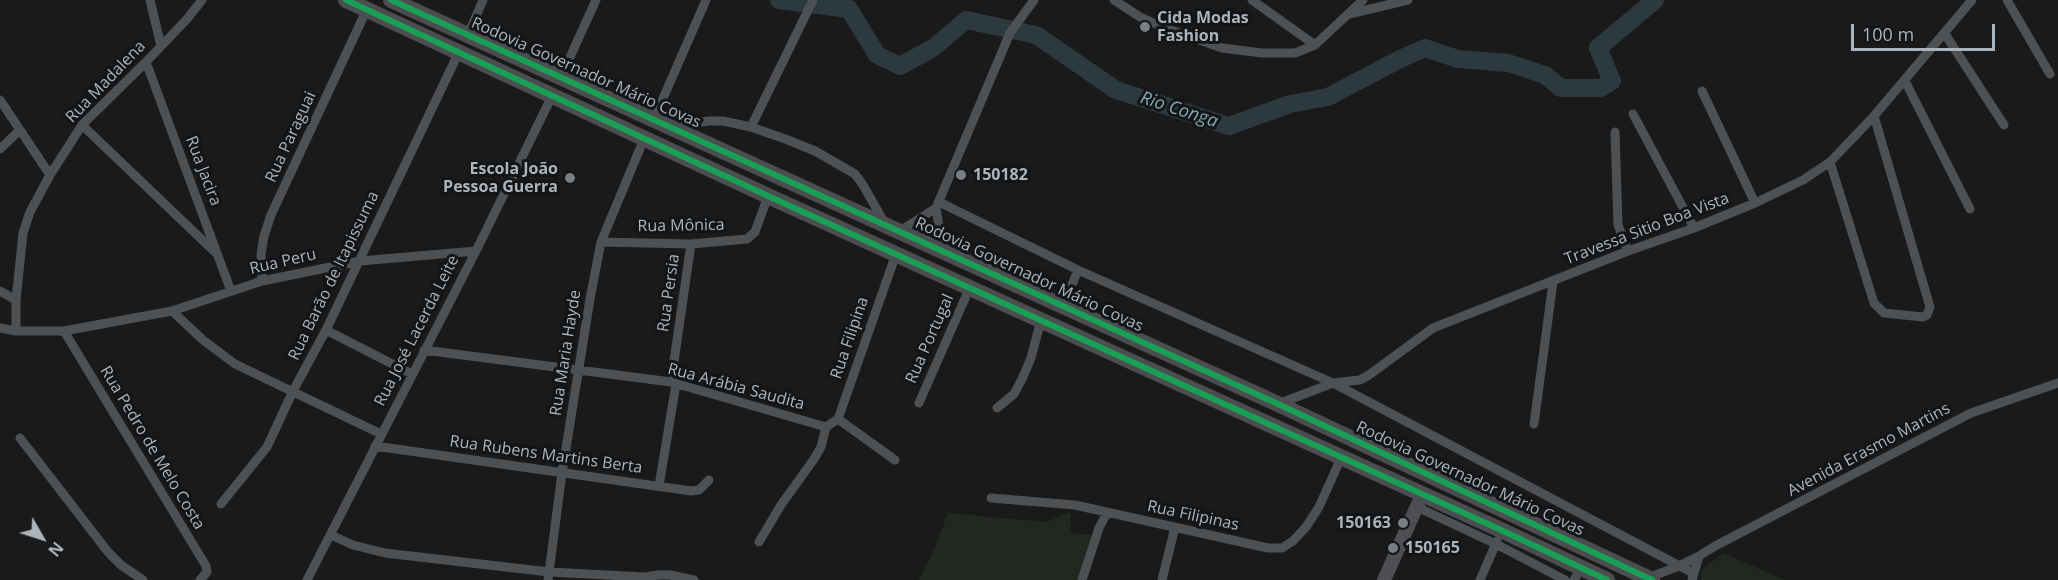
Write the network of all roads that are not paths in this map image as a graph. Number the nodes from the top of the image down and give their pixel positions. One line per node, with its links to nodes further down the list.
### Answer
1 (150, 0): 21 (street)
2 (202, 0): 21 (street, Rua Madalena)
3 (346, 0): 16 (highway, Rodovia Governador Mário Covas)
4 (392, 0): 19 (highway, Rodovia Governador Mário Covas)
5 (483, 0): 19 (street)
6 (596, 0): 25 (street)
7 (706, 0): 32 (street)
8 (813, 0): 36 (street)
9 (1034, 0): 45 (street)
10 (1114, 0): 20 (street)
11 (1252, 0): 20 (street)
12 (1363, 0): 17 (street)
13 (1408, 0): 17 (street)
14 (1972, 0): 18 (street, Travessa Sitio Boa Vista)
15 (2007, 0): 24 (street)
16 (367, 9): 22 (highway, Rodovia Governador Mário Covas); 59 (street, Rua Paraguai)
17 (1349, 14): 20 (street)
18 (1945, 34): 26 (street, Travessa Sitio Boa Vista); 34 (street)
19 (468, 35): 25 (highway, Rodovia Governador Mário Covas)
20 (1315, 45)
21 (161, 46): 23 (street, Rua Madalena)
22 (459, 52): 28 (highway, Rodovia Governador Mário Covas); 57 (street, Rua Barão de Itapissuma)
23 (146, 62): 33 (street, Rua Madalena); 56 (street, Rua Jacira)
24 (2050, 74)
25 (561, 77): 32 (highway, Rodovia Governador Mário Covas)
26 (1905, 81): 31 (street, Travessa Sitio Boa Vista); 46 (street)
27 (1702, 91): 44 (street)
28 (552, 96): 39 (highway, Rodovia Governador Mário Covas); 53 (street, Rua José Lacerda Leite)
29 (0, 100): 37 (street)
30 (1633, 114): 48 (street)
31 (1874, 116): 41 (street, Travessa Sitio Boa Vista); 41 (street)
32 (654, 119): 35 (highway, Rodovia Governador Mário Covas)
33 (82, 125): 42 (street, Rua Madalena); 56 (street)
34 (2004, 125)
35 (673, 127): 36 (street); 47 (highway, Rodovia Governador Mário Covas)
36 (751, 128): 47 (street)
37 (20, 130): 40 (street); 42 (street)
38 (1615, 132): 54 (street)
39 (644, 139): 43 (highway, Rodovia Governador Mário Covas); 50 (street, Rua Maria Hayde)
40 (0, 149)
41 (1830, 162): 44 (street, Travessa Sitio Boa Vista)
42 (50, 175): 64 (street, Rua Madalena)
43 (768, 196): 51 (street, Rua Mônica); 55 (highway, Rodovia Governador Mário Covas)
44 (1755, 203): 48 (street, Travessa Sitio Boa Vista)
45 (938, 205): 49 (street); 52 (street); 58 (street)
46 (1970, 209)
47 (884, 224): 49 (highway, Rodovia Governador Mário Covas)
48 (1694, 228): 54 (street, Travessa Sitio Boa Vista)
49 (900, 231): 52 (highway, Rodovia Governador Mário Covas)
50 (601, 242): 51 (street, Rua Mônica); 73 (street, Rua Maria Hayde)
51 (691, 244): 75 (street, Rua Persia)
52 (943, 250): 65 (highway, Rodovia Governador Mário Covas)
53 (476, 251): 57 (street, Rua Peru); 72 (street, Rua José Lacerda Leite)
54 (1628, 251): 60 (street, Travessa Sitio Boa Vista)
55 (896, 254): 61 (highway, Rodovia Governador Mário Covas); 82 (street, Rua Filipina)
56 (219, 255): 63 (street, Rua Jacira)
57 (360, 261): 59 (street, Rua Peru); 70 (street, Rua Barão de Itapissuma)
58 (1078, 270): 65 (street); 76 (street)
59 (262, 281): 63 (street, Rua Peru)
60 (1553, 282): 76 (street, Travessa Sitio Boa Vista); 83 (street)
61 (970, 287): 67 (highway, Rodovia Governador Mário Covas); 79 (street, Rua Portugal)
62 (0, 291): 64 (street)
63 (231, 291): 66 (street, Rua Peru)
64 (16, 300): 69 (street, Rua Madalena)
65 (1063, 306): 80 (highway, Rodovia Governador Mário Covas)
66 (172, 312): 71 (street, Rua Peru); 78 (street)
67 (1041, 320): 81 (street); 88 (highway, Rodovia Governador Mário Covas)
68 (0, 328): 69 (street, Rua Peru)
69 (15, 330): 71 (street, Rua Peru)
70 (326, 330): 74 (street); 78 (street, Rua Barão de Itapissuma)
71 (64, 331): 109 (street, Rua Pedro de Melo Costa)
72 (424, 350): 73 (street, Rua Arábia Saudita); 74 (street, Rua José Lacerda Leite)
73 (578, 370): 75 (street, Rua Arábia Saudita); 90 (street, Rua Maria Hayde)
74 (412, 374): 85 (street, Rua José Lacerda Leite)
75 (673, 383): 84 (street, Rua Arábia Saudita); 92 (street, Rua Persia)
76 (1333, 383): 80 (street, Travessa Sitio Boa Vista); 102 (street)
77 (2058, 383): 101 (street, Avenida Erasmo Martins)
78 (293, 391): 85 (street); 95 (street, Rua Barão de Itapissuma)
79 (919, 403)
80 (1278, 404): 107 (highway, Rodovia Governador Mário Covas)
81 (997, 408)
82 (838, 419): 84 (street); 89 (street)
83 (1534, 424)
84 (826, 427): 100 (street)
85 (381, 434): 87 (street, Rua José Lacerda Leite)
86 (20, 438): 108 (street)
87 (375, 446): 90 (street, Rua Rubens Martins Berta); 98 (street, Rua José Lacerda Leite)
88 (1341, 458): 94 (highway, Rodovia Governador Mário Covas); 97 (street, Rua Filipinas)
89 (895, 460)
90 (562, 473): 92 (street, Rua Rubens Martins Berta); 104 (street, Rua Maria Hayde)
91 (709, 480): 92 (street, Rua Rubens Martins Berta)
92 (659, 486)
93 (991, 498): 96 (street, Rua Filipinas)
94 (1419, 501): 99 (highway, Rodovia Governador Mário Covas); 114 (main road)
95 (221, 504)
96 (1107, 513): 97 (street, Rua Filipinas); 112 (street)
97 (1175, 527): 113 (street)
98 (331, 535): 104 (street); 110 (street, Rua José Lacerda Leite)
99 (1499, 537): 103 (highway, Rodovia Governador Mário Covas); 115 (street); 116 (street)
100 (759, 542)
101 (1699, 556): 102 (street, Avenida Erasmo Martins); 105 (street)
102 (1679, 566): 105 (street); 107 (street, Avenida Erasmo Martins)
103 (1577, 574): 117 (highway, Rodovia Governador Mário Covas)
104 (548, 576): 106 (street)
105 (1692, 576)
106 (645, 579): 111 (street)
107 (1650, 579)
108 (142, 580)
109 (200, 580)
110 (307, 580)
111 (694, 580)
112 (1082, 580)
113 (1162, 580)
114 (1384, 580)
115 (1480, 580)
116 (1565, 580)
117 (1606, 580)

